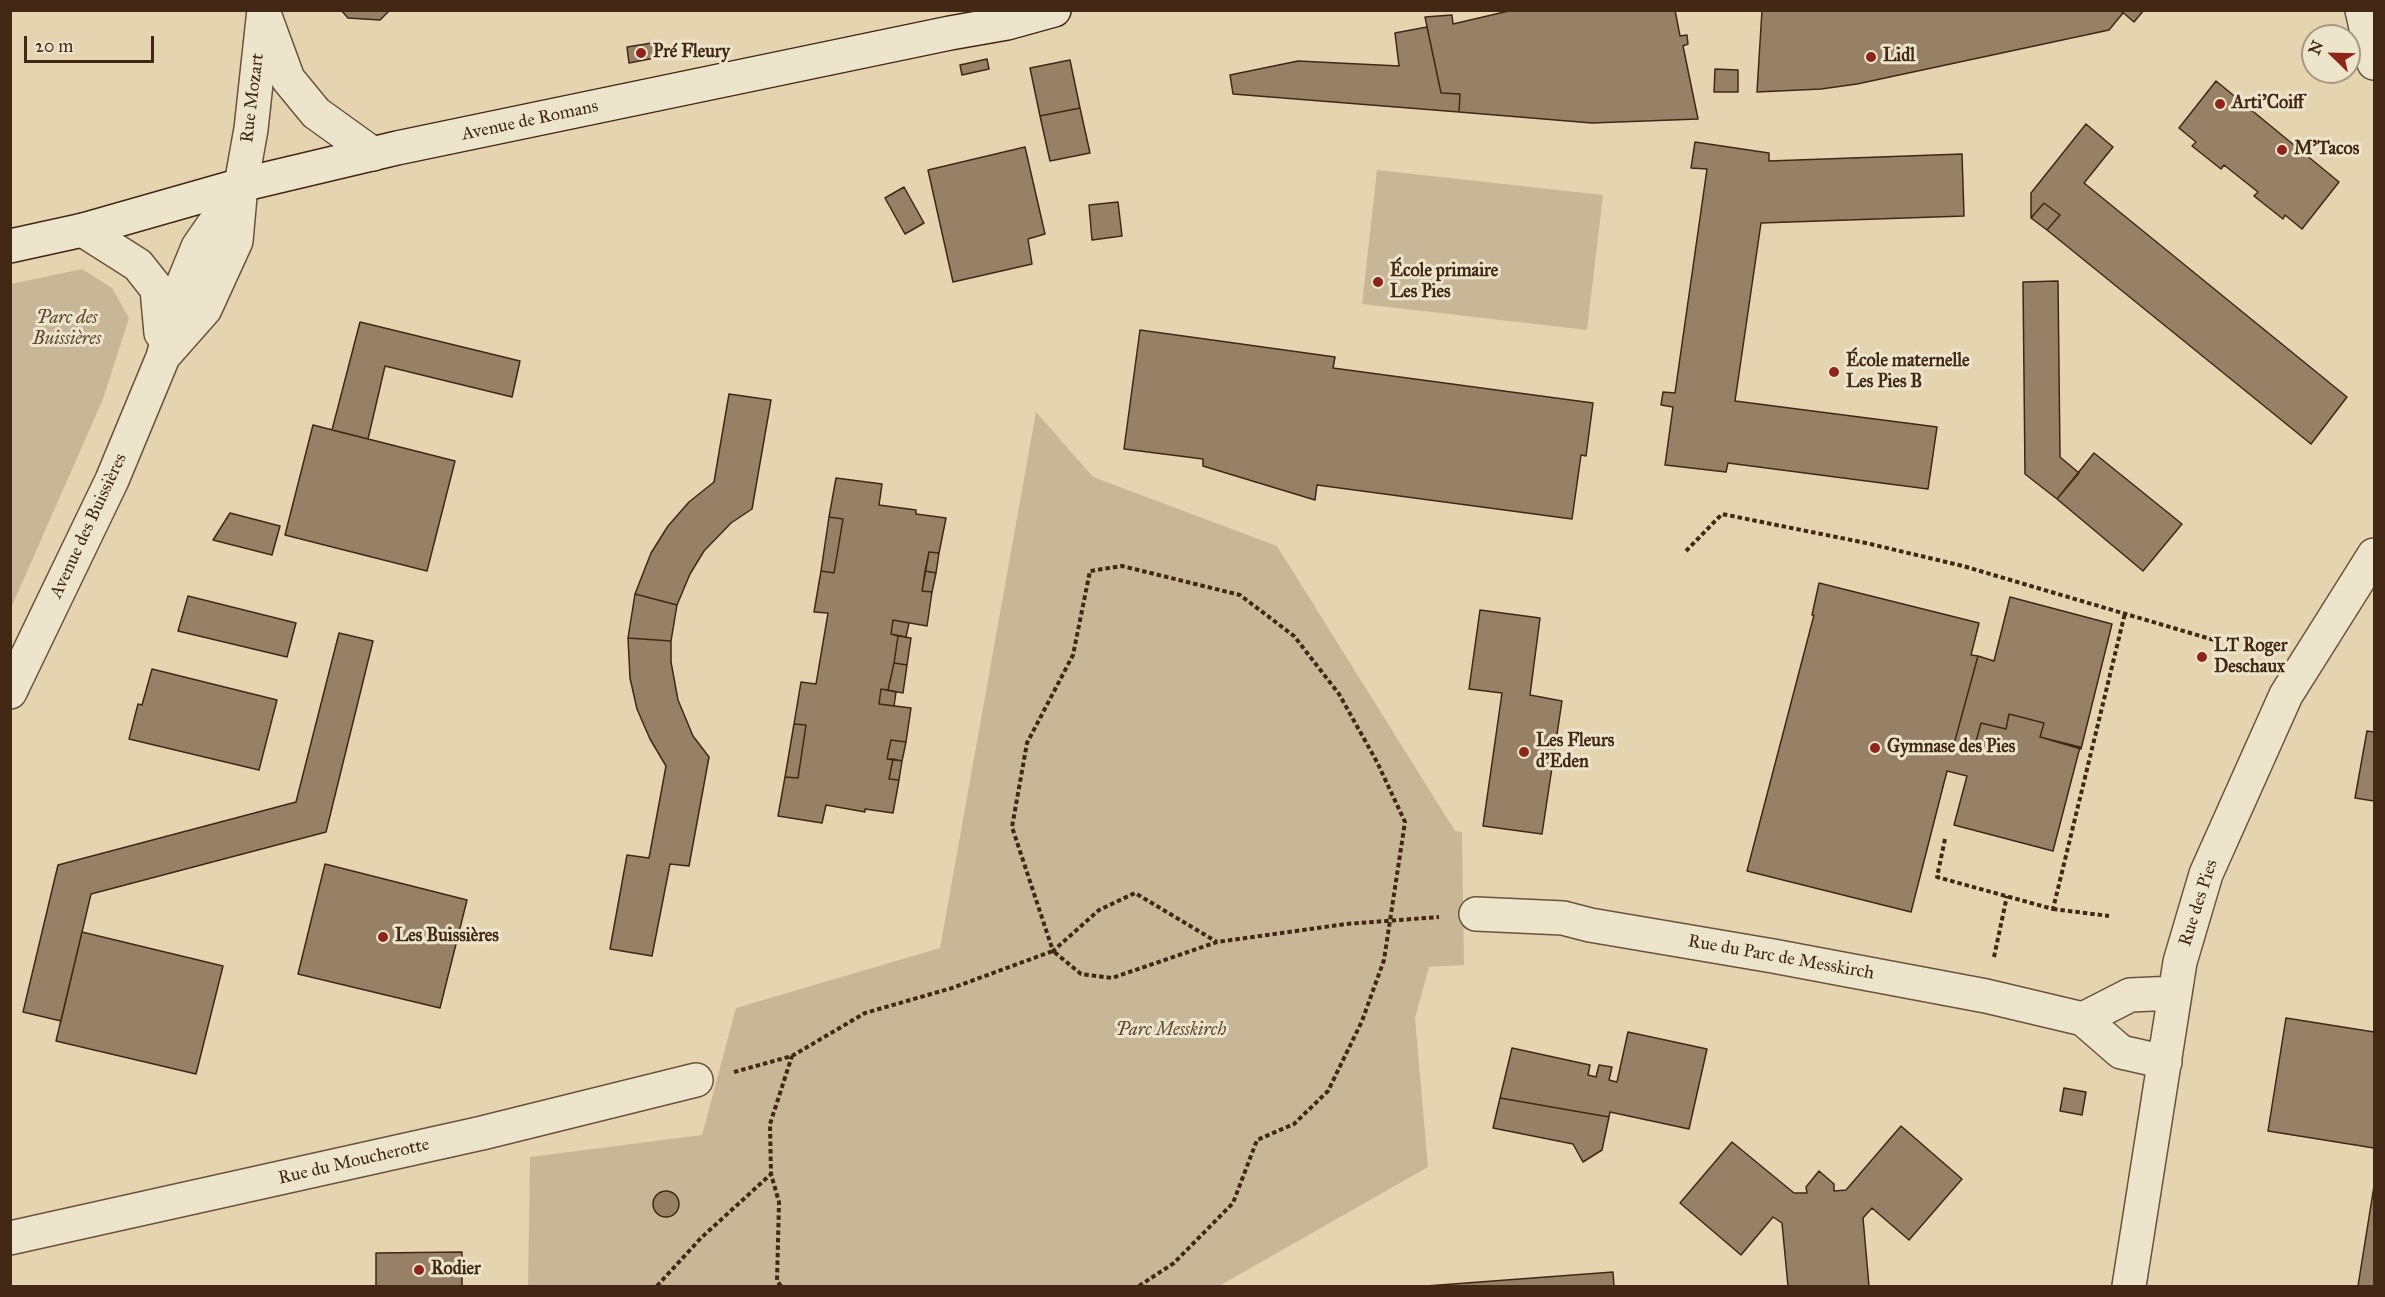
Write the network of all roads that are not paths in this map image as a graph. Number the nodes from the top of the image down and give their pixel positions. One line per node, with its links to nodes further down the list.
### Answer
1 (1054, 10): 5 (street, Avenue de Romans)
2 (2362, 10): 4 (street)
3 (264, 11): 5 (street, Rue Mozart); 6 (street, Rue Mozart)
4 (2374, 63)
5 (373, 154): 6 (street, Avenue de Romans)
6 (241, 185): 7 (street, Avenue de Romans); 9 (street, Avenue des Buissières)
7 (83, 230): 8 (street, Avenue de Romans); 9 (street, Avenue des Buissières)
8 (10, 246)
9 (163, 357): 11 (street, Avenue des Buissières)
10 (2374, 555): 13 (street, Rue des Pies)
11 (10, 692)
12 (1476, 914): 14 (street, Rue du Parc de Messkirch)
13 (2175, 993): 14 (street); 15 (street, Rue des Pies)
14 (2083, 1019): 15 (street, Rue du Parc de Messkirch)
15 (2165, 1062): 18 (street, Rue des Pies)
16 (696, 1080): 17 (street, Rue du Moucherotte)
17 (10, 1238)
18 (2129, 1287)

